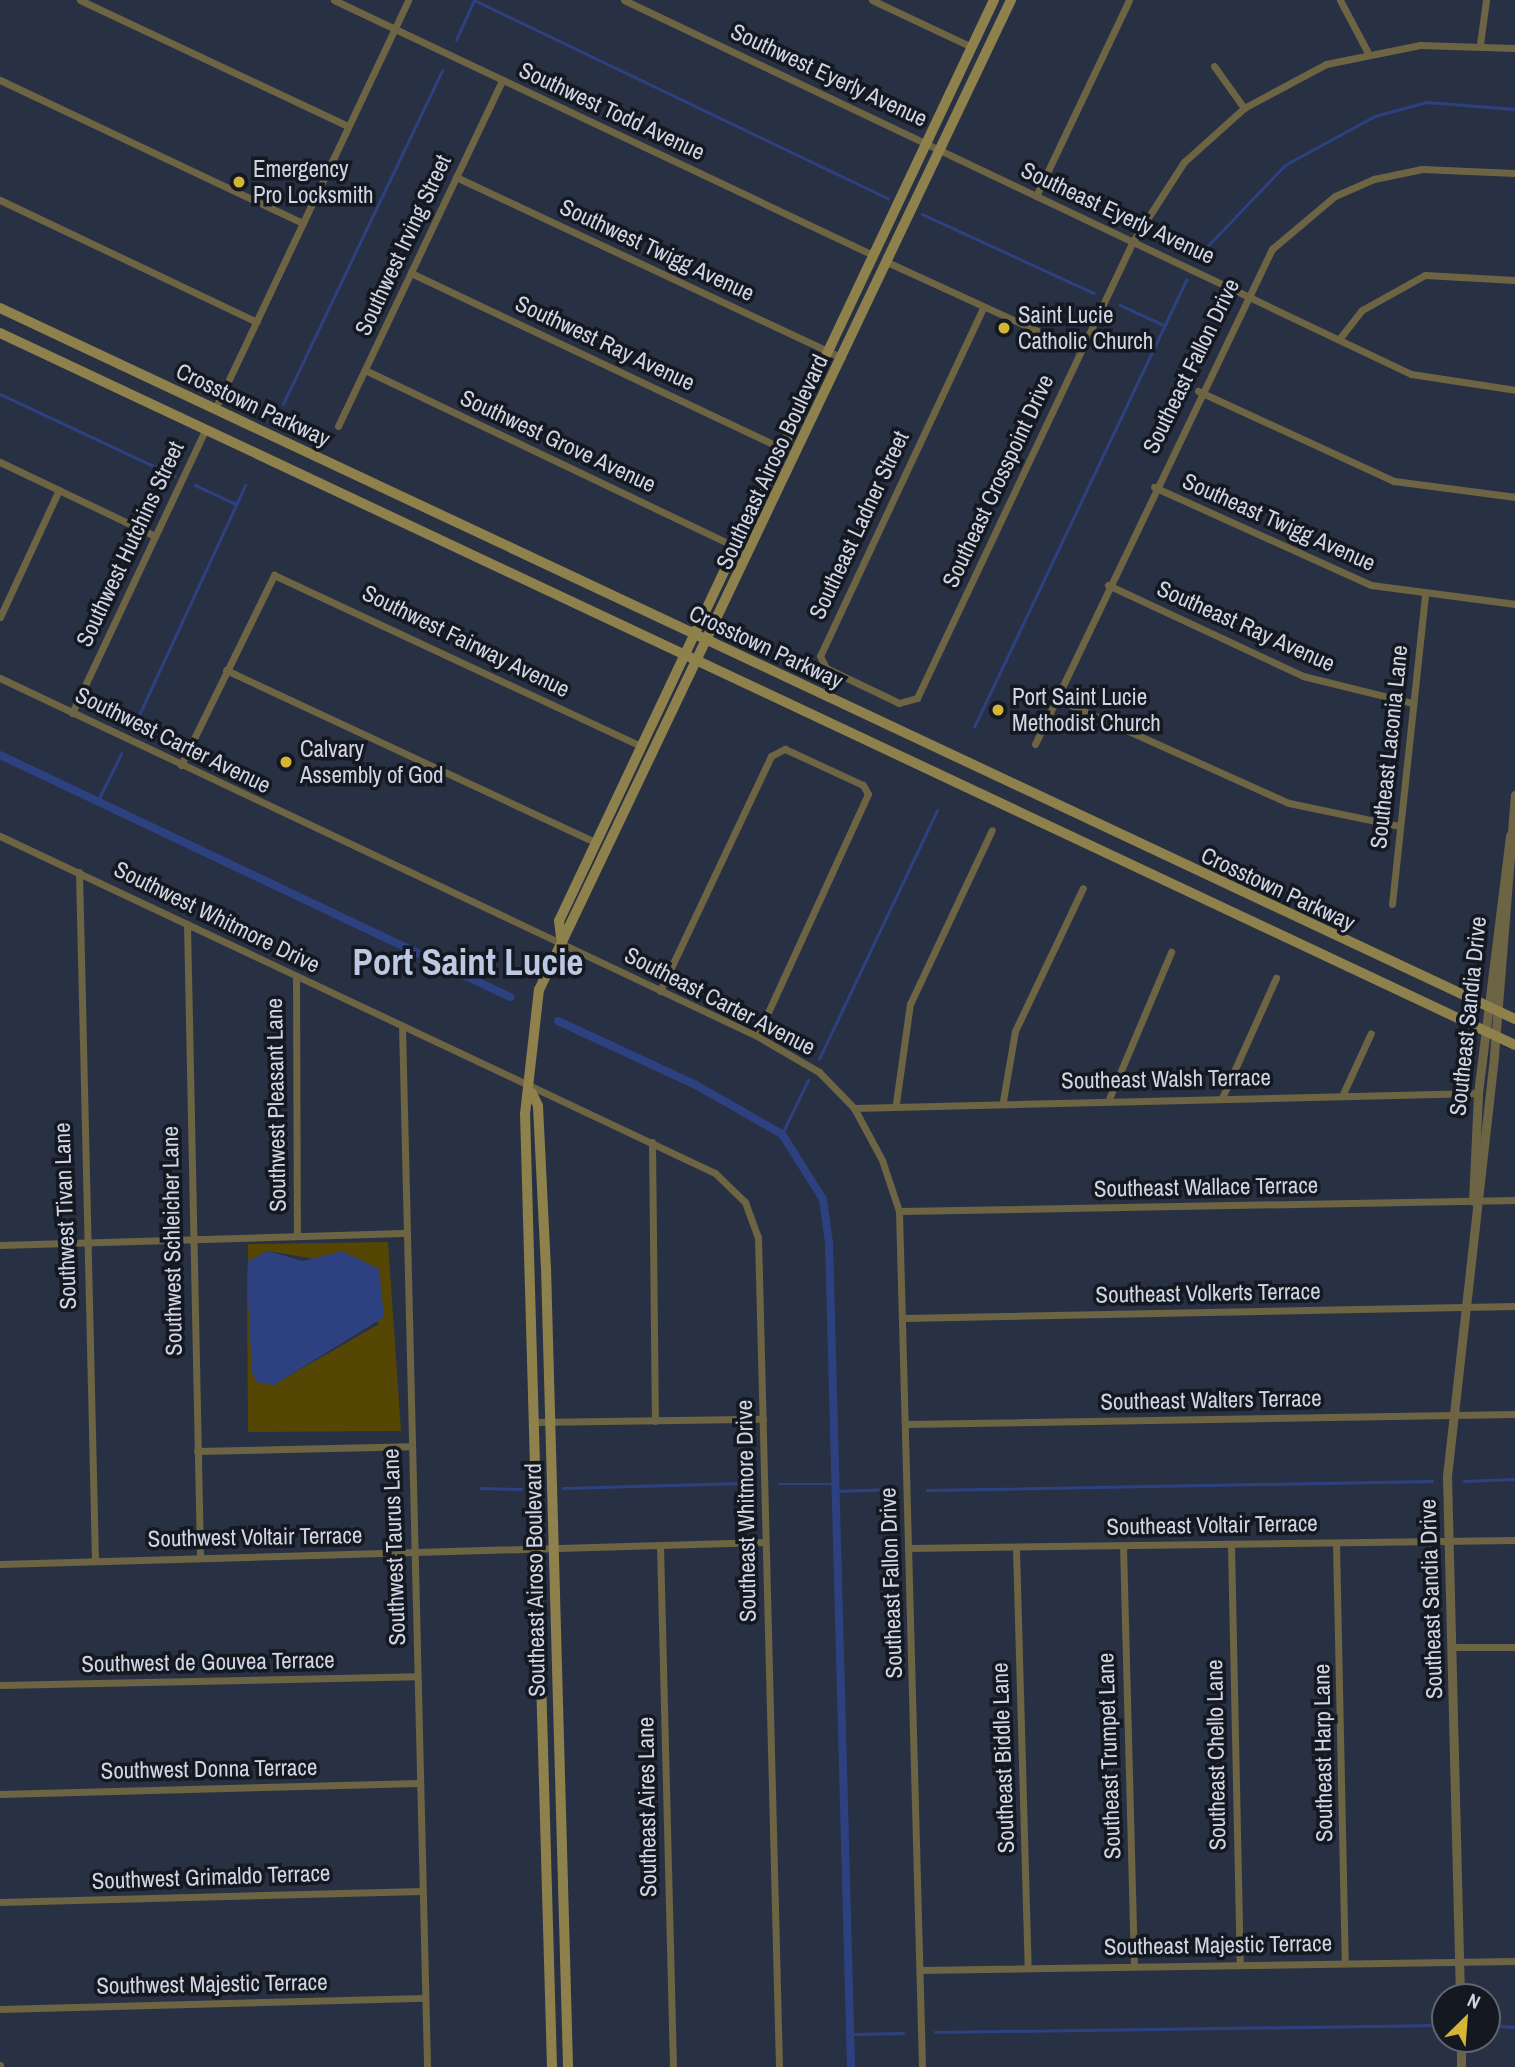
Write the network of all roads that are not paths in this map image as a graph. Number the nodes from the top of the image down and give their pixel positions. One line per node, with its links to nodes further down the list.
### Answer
1 (80, 0): 20 (street)
2 (334, 0): 11 (street, Southwest Todd Avenue)
3 (408, 0): 11 (street)
4 (624, 0): 21 (street, Southwest Eyerly Avenue)
5 (872, 0): 13 (street)
6 (994, 0): 13 (main road, Southeast Airoso Boulevard)
7 (1011, 0): 22 (main road, Southeast Airoso Boulevard)
8 (1129, 0): 25 (street)
9 (1340, 0): 15 (street)
10 (1486, 0): 12 (street)
11 (395, 29): 18 (street, Southwest Todd Avenue); 20 (street)
12 (1480, 44): 14 (street, Southeast Crosspoint Drive); 15 (street, Southeast Crosspoint Drive)
13 (972, 47): 21 (main road, Southeast Airoso Boulevard)
14 (1515, 48)
15 (1367, 51): 19 (street, Southeast Crosspoint Drive)
16 (1214, 66): 19 (street)
17 (0, 80): 27 (street)
18 (502, 81): 24 (street, Southwest Irving Street); 29 (street, Southwest Todd Avenue)
19 (1244, 108): 28 (street, Southeast Crosspoint Drive)
20 (348, 126): 27 (street)
21 (925, 142): 22 (street, Southwest Eyerly Avenue); 29 (main road, Southeast Airoso Boulevard)
22 (941, 149): 25 (street, Southeast Eyerly Avenue); 30 (main road, Southeast Airoso Boulevard)
23 (1515, 173): 33 (street, Southeast Fallon Drive)
24 (456, 177): 31 (street, Southwest Irving Street); 40 (street, Southwest Twigg Avenue)
25 (1036, 196): 28 (street, Southeast Eyerly Avenue)
26 (0, 200): 36 (street)
27 (303, 223): 36 (street)
28 (1133, 241): 33 (street, Southeast Eyerly Avenue); 39 (street, Southeast Crosspoint Drive)
29 (873, 255): 40 (main road, Southeast Airoso Boulevard)
30 (887, 262): 35 (street); 41 (main road, Southeast Airoso Boulevard)
31 (411, 273): 42 (street, Southwest Irving Street); 48 (street, Southwest Ray Avenue)
32 (1515, 279): 38 (street)
33 (1246, 294): 38 (street, Southeast Eyerly Avenue); 44 (street, Southeast Fallon Drive)
34 (0, 308): 45 (main road, Crosstown Parkway)
35 (983, 308): 39 (street); 65 (street, Southeast Ladner Street)
36 (257, 321): 45 (street)
37 (0, 333): 47 (main road, Crosstown Parkway)
38 (1340, 338): 43 (street, Southeast Eyerly Avenue)
39 (1081, 351): 65 (street, Southeast Crosspoint Drive)
40 (828, 352): 41 (street, Southwest Twigg Avenue); 48 (main road, Southeast Airoso Boulevard)
41 (842, 359): 60 (main road, Southeast Airoso Boulevard)
42 (365, 370): 46 (street, Southwest Irving Street); 54 (street, Southwest Grove Avenue)
43 (1515, 390)
44 (1198, 391): 50 (street, Southeast Fallon Drive); 52 (street)
45 (215, 409): 59 (main road, Crosstown Parkway)
46 (338, 426)
47 (205, 430): 53 (street, Southwest Hutchins Street); 61 (main road, Crosstown Parkway)
48 (782, 448): 54 (main road, Southeast Airoso Boulevard)
49 (0, 462): 51 (street)
50 (1154, 487): 55 (street, Southeast Fallon Drive); 56 (street, Southeast Twigg Avenue)
51 (59, 490): 53 (street); 58 (street)
52 (1515, 497)
53 (155, 536): 68 (street, Southwest Hutchins Street)
54 (734, 546): 59 (main road, Southeast Airoso Boulevard)
55 (1108, 584): 66 (street, Southeast Fallon Drive); 67 (street, Southeast Ray Avenue)
56 (1425, 594): 57 (street, Southeast Twigg Avenue); 67 (street, Southeast Laconia Lane)
57 (1515, 604)
58 (0, 617)
59 (693, 634): 60 (main road, Crosstown Parkway); 61 (main road, Southeast Airoso Boulevard)
60 (708, 641): 62 (main road, Southeast Airoso Boulevard); 87 (main road, Crosstown Parkway)
61 (683, 655): 62 (main road, Crosstown Parkway); 70 (main road, Southeast Airoso Boulevard)
62 (698, 663): 82 (main road, Southeast Airoso Boulevard); 92 (main road, Crosstown Parkway)
63 (226, 670): 70 (street, Southwest Fairway Avenue); 71 (street); 77 (street)
64 (0, 678): 68 (street, Southwest Carter Avenue)
65 (916, 698)
66 (1055, 698): 69 (street, Southeast Fallon Drive); 73 (street)
67 (1412, 703): 73 (street, Southeast Laconia Lane)
68 (72, 713): 71 (street, Southwest Carter Avenue)
69 (1035, 744)
70 (641, 746): 77 (main road, Southeast Airoso Boulevard)
71 (181, 765): 82 (street, Southwest Carter Avenue)
72 (1515, 794): 76 (street, Southeast Sandia Drive)
73 (1399, 826): 80 (street, Southeast Laconia Lane)
74 (992, 830): 102 (street)
75 (0, 836): 78 (street, Southwest Whitmore Drive)
76 (1513, 836): 87 (street, Southeast Sandia Drive); 88 (street, Southeast Sandia Drive)
77 (595, 842): 82 (main road, Southeast Airoso Boulevard)
78 (79, 872): 81 (street, Southwest Whitmore Drive); 111 (street, Southwest Tivan Lane)
79 (1083, 888): 101 (street)
80 (1392, 904)
81 (187, 924): 84 (street, Southwest Whitmore Drive); 110 (street, Southwest Schleicher Lane)
82 (560, 940): 86 (street, Southeast Carter Avenue); 96 (main road, Southeast Airoso Boulevard)
83 (1171, 952): 100 (street)
84 (296, 976): 90 (street, Southwest Whitmore Drive); 109 (street, Southwest Pleasant Lane)
85 (1276, 978): 99 (street)
86 (660, 991): 93 (street, Southeast Carter Avenue); 93 (street)
87 (1488, 1008): 88 (main road, Crosstown Parkway); 92 (street, Southeast Sandia Drive)
88 (1498, 1013): 89 (main road, Crosstown Parkway); 94 (street, Southeast Sandia Drive)
89 (1515, 1020)
90 (402, 1027): 96 (street, Southwest Whitmore Drive); 108 (street, Southwest Taurus Lane)
91 (1371, 1033): 98 (street)
92 (1485, 1033): 94 (main road, Crosstown Parkway); 97 (street, Southeast Sandia Drive)
93 (757, 1036): 103 (street, Southeast Carter Avenue)
94 (1496, 1038): 95 (main road, Crosstown Parkway); 106 (street, Southeast Sandia Drive)
95 (1515, 1045)
96 (532, 1089): 104 (street, Southeast Whitmore Drive); 120 (main road, Southeast Airoso Boulevard); 121 (main road, Southeast Airoso Boulevard)
97 (1478, 1093): 98 (street, Southeast Walsh Terrace); 106 (street, Southeast Sandia Drive)
98 (1342, 1096): 99 (street, Southeast Walsh Terrace)
99 (1222, 1098): 100 (street, Southeast Walsh Terrace)
100 (1109, 1099): 101 (street, Southeast Walsh Terrace)
101 (1003, 1101): 102 (street, Southeast Walsh Terrace)
102 (896, 1103): 103 (street, Southeast Walsh Terrace)
103 (854, 1108): 107 (street, Southeast Fallon Drive)
104 (652, 1143): 118 (street, Southeast Whitmore Drive); 119 (street)
105 (1515, 1200): 106 (street, Southeast Wallace Terrace)
106 (1473, 1201): 107 (street, Southeast Wallace Terrace); 114 (street, Southeast Sandia Drive)
107 (899, 1211): 115 (street, Southeast Fallon Drive)
108 (403, 1233): 109 (street); 123 (street, Southwest Taurus Lane)
109 (297, 1234): 110 (street)
110 (191, 1237): 111 (street); 124 (street, Southwest Schleicher Lane)
111 (85, 1242): 112 (street); 138 (street, Southwest Tivan Lane)
112 (0, 1245)
113 (1515, 1306): 114 (street, Southeast Volkerts Terrace)
114 (1462, 1307): 115 (street, Southeast Volkerts Terrace); 117 (street, Southeast Sandia Drive)
115 (903, 1318): 122 (street, Southeast Fallon Drive)
116 (1515, 1414): 117 (street, Southeast Walters Terrace)
117 (1450, 1415): 122 (street, Southeast Walters Terrace); 128 (street, Southeast Sandia Drive)
118 (763, 1419): 119 (street); 126 (street, Southeast Whitmore Drive)
119 (655, 1421): 121 (street)
120 (534, 1422): 121 (street); 132 (main road, Southeast Airoso Boulevard)
121 (550, 1422): 133 (main road, Southeast Airoso Boulevard)
122 (907, 1424): 134 (street, Southeast Fallon Drive)
123 (410, 1446): 124 (street); 136 (street, Southwest Taurus Lane)
124 (198, 1451): 137 (street, Southwest Schleicher Lane)
125 (1515, 1540): 128 (street, Southeast Voltair Terrace)
126 (765, 1542): 130 (street); 162 (street, Southeast Whitmore Drive)
127 (1336, 1542): 128 (street, Southeast Voltair Terrace); 129 (street, Southeast Voltair Terrace); 150 (street, Southeast Harp Lane)
128 (1446, 1542): 140 (street, Southeast Sandia Drive)
129 (1231, 1545): 131 (street, Southeast Voltair Terrace); 151 (street, Southeast Chello Lane)
130 (660, 1546): 133 (street); 161 (street, Southeast Aires Lane)
131 (1123, 1546): 135 (street, Southeast Voltair Terrace); 152 (street, Southeast Trumpet Lane)
132 (534, 1548): 133 (street, Southwest Voltair Terrace); 136 (street, Southwest Voltair Terrace); 159 (main road, Southeast Airoso Boulevard)
133 (553, 1548): 160 (main road, Southeast Airoso Boulevard)
134 (909, 1548): 135 (street, Southeast Voltair Terrace); 154 (street, Southeast Fallon Drive)
135 (1016, 1549): 153 (street, Southeast Biddle Lane)
136 (414, 1552): 137 (street, Southwest Voltair Terrace); 142 (street, Southwest Taurus Lane)
137 (200, 1557): 138 (street, Southwest Voltair Terrace)
138 (95, 1560): 139 (street, Southwest Voltair Terrace)
139 (0, 1564)
140 (1451, 1647): 141 (street); 148 (street, Southeast Sandia Drive)
141 (1515, 1647)
142 (417, 1676): 143 (street, Southwest de Gouvea Terrace); 144 (street, Southwest Taurus Lane)
143 (0, 1685)
144 (419, 1783): 145 (street, Southwest Donna Terrace); 146 (street, Southwest Taurus Lane)
145 (0, 1794)
146 (422, 1891): 147 (street, Southwest Grimaldo Terrace); 156 (street, Southwest Taurus Lane)
147 (0, 1902)
148 (1459, 1961): 149 (street, Southeast Majestic Terrace); 150 (street, Southeast Majestic Terrace); 155 (street, Southeast Sandia Drive)
149 (1515, 1961)
150 (1345, 1962): 151 (street, Southeast Majestic Terrace)
151 (1240, 1964): 152 (street, Southeast Majestic Terrace)
152 (1134, 1966): 153 (street, Southeast Majestic Terrace)
153 (1028, 1967): 154 (street, Southeast Majestic Terrace)
154 (921, 1970): 163 (street, Southeast Fallon Drive)
155 (1460, 1983)
156 (425, 1998): 157 (street, Southwest Majestic Terrace); 158 (street, Southwest Taurus Lane)
157 (0, 2009)
158 (428, 2067)
159 (552, 2067)
160 (568, 2067)
161 (673, 2067)
162 (779, 2067)
163 (922, 2067)

